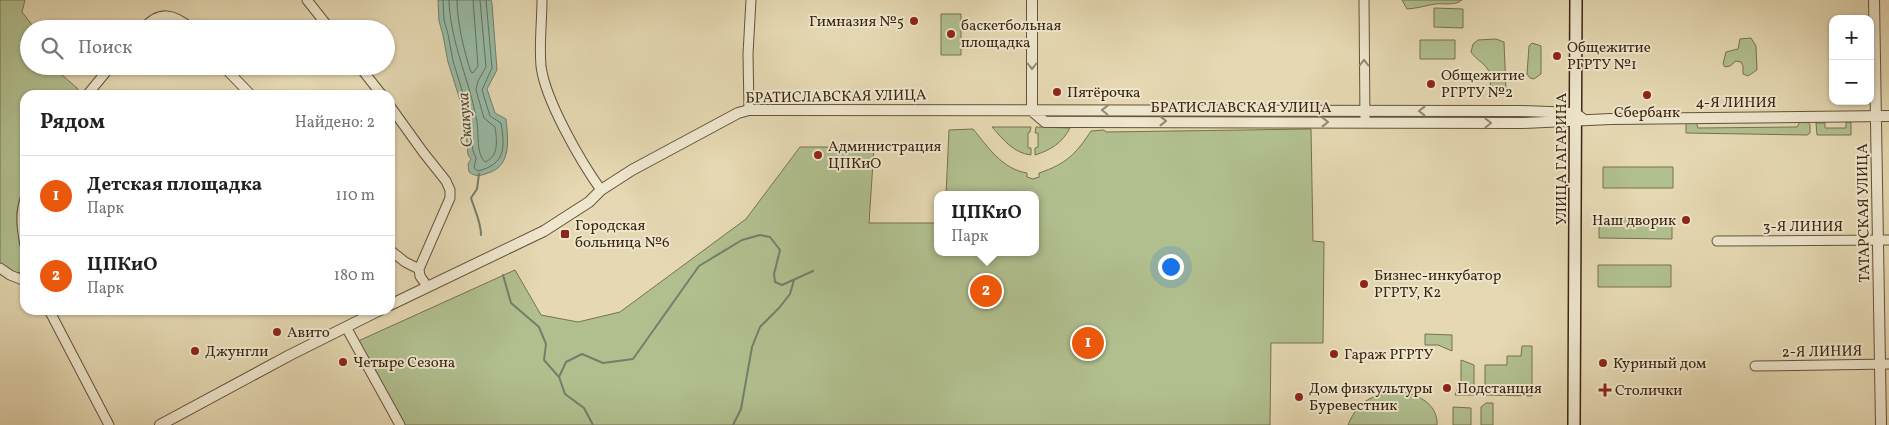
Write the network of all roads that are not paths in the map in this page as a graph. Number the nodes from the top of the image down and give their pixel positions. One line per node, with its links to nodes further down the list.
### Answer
1 (307, 0): 11 (street)
2 (542, 0): 25 (street)
3 (751, 0): 18 (street)
4 (1032, 0): 19 (street, one-way to 19)
5 (1364, 0): 23 (street, one-way to 5)
6 (1576, 0): 24 (main road, УЛИЦА ГАГАРИНА)
7 (1583, 0): 24 (main road, УЛИЦА ГАГАРИНА)
8 (1874, 0): 21 (street, ТАТАРСКАЯ УЛИЦА)
9 (150, 20): 10 (street)
10 (182, 20)
11 (323, 20)
12 (104, 75): 15 (street)
13 (232, 75): 16 (street)
14 (366, 75): 17 (street)
15 (91, 90)
16 (246, 90)
17 (378, 90)
18 (749, 110): 19 (street, БРАТИСЛАВСКАЯ УЛИЦА); 25 (street, БРАТИСЛАВСКАЯ УЛИЦА)
19 (1032, 110): 23 (street, БРАТИСЛАВСКАЯ УЛИЦА)
20 (395, 113): 30 (street)
21 (1876, 116): 22 (street, 4-Я ЛИНИЯ); 24 (street, 4-Я ЛИНИЯ); 26 (street, ТАТАРСКАЯ УЛИЦА)
22 (1889, 116)
23 (1364, 117): 24 (street, БРАТИСЛАВСКАЯ УЛИЦА)
24 (1578, 118): 36 (main road, УЛИЦА ГАГАРИНА)
25 (601, 190): 32 (street, БРАТИСЛАВСКАЯ УЛИЦА)
26 (1884, 240): 27 (street, 3-Я ЛИНИЯ); 38 (street, ТАТАРСКАЯ УЛИЦА)
27 (1716, 241)
28 (395, 254): 30 (street)
29 (0, 268): 31 (street)
30 (419, 269): 32 (street)
31 (20, 279)
32 (427, 286): 33 (street, БРАТИСЛАВСКАЯ УЛИЦА)
33 (395, 302)
34 (52, 315): 40 (street)
35 (370, 315): 37 (street)
36 (1579, 317): 43 (main road, УЛИЦА ГАГАРИНА); 44 (main road, УЛИЦА ГАГАРИНА)
37 (346, 327): 41 (street); 42 (street)
38 (1885, 364): 39 (street, 2-Я ЛИНИЯ); 45 (street, ТАТАРСКАЯ УЛИЦА)
39 (1755, 366)
40 (108, 425)
41 (160, 425)
42 (400, 425)
43 (1574, 425)
44 (1582, 425)
45 (1881, 425)

